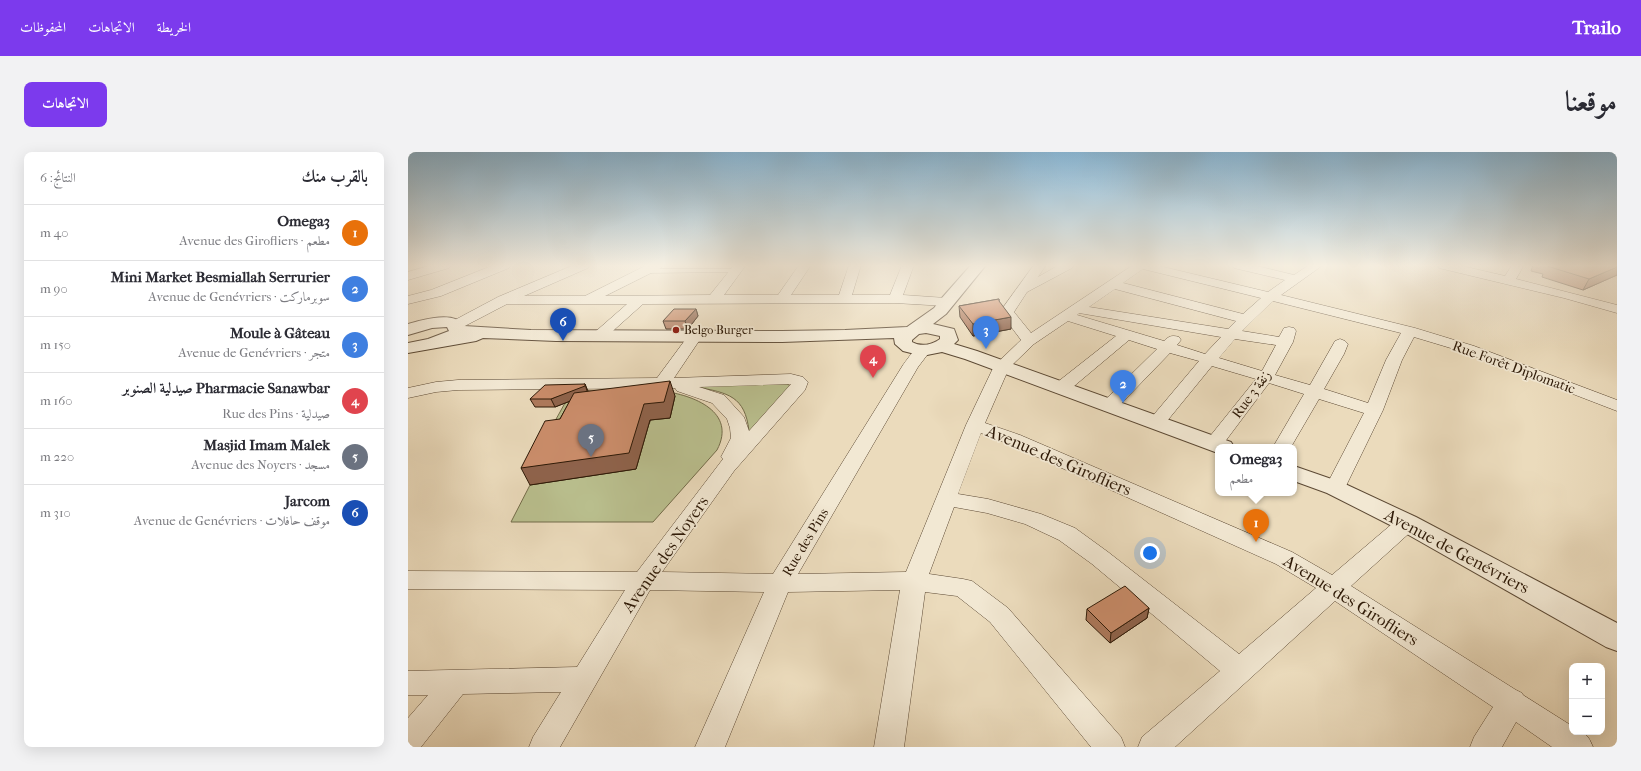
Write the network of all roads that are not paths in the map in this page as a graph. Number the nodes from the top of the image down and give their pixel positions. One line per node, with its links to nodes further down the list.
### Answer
1 (1020, 292): 38 (street)
2 (437, 293): 21 (street)
3 (520, 293): 22 (street)
4 (600, 293): 18 (street)
5 (719, 293): 16 (street)
6 (786, 293): 17 (street)
7 (846, 293): 19 (street)
8 (897, 293): 20 (street)
9 (955, 293): 24 (street, Rue des Pins)
10 (1102, 293): 26 (street)
11 (1148, 293): 27 (street)
12 (1252, 293): 15 (street, Rue Forêt Diplomatic)
13 (1275, 293): 15 (street)
14 (1555, 293): 25 (street)
15 (1269, 297): 27 (street); 31 (street, Rue Forêt Diplomatic)
16 (715, 298): 17 (street); 23 (street)
17 (782, 298): 19 (street)
18 (587, 299): 22 (street); 23 (street)
19 (844, 299): 20 (street)
20 (895, 299): 24 (street)
21 (408, 300)
22 (503, 300): 28 (street)
23 (639, 300): 34 (street)
24 (943, 307): 37 (street); 37 (street, Rue des Pins)
25 (1617, 310)
26 (1072, 312): 29 (street); 35 (street); 38 (street)
27 (1246, 319): 32 (street)
28 (451, 326): 30 (street); 33 (street); 39 (street)
29 (1186, 327): 32 (street); 42 (street)
30 (408, 330)
31 (1410, 331): 51 (street, Rue Forêt Diplomatic); 52 (street)
32 (1232, 333): 43 (street); 45 (street, Rue 3 زنقة)
33 (492, 334): 34 (street); 39 (street)
34 (600, 335): 36 (street)
35 (1126, 335): 42 (street); 47 (street)
36 (696, 336): 37 (street); 46 (street)
37 (922, 338): 44 (street); 66 (street, Rue des Pins)
38 (1029, 341): 44 (street)
39 (438, 342): 41 (street)
40 (1340, 344): 49 (street)
41 (408, 348)
42 (1168, 348): 43 (street); 50 (street)
43 (1209, 360): 45 (street); 53 (street)
44 (1002, 366): 47 (street); 54 (street)
45 (1265, 378): 49 (street); 56 (street, Rue 3 زنقة)
46 (662, 383): 48 (street); 58 (street); 58 (street, Avenue des Noyers)
47 (1061, 388): 50 (street)
48 (408, 393)
49 (1314, 393): 52 (street); 57 (street)
50 (1109, 406): 53 (street)
51 (1617, 406)
52 (1374, 410): 60 (street)
53 (1157, 422): 55 (street)
54 (975, 425): 61 (street); 67 (street, Avenue des Girofliers)
55 (1216, 444)
56 (1220, 444)
57 (1284, 444)
58 (727, 467): 65 (street, Avenue des Noyers)
59 (1297, 473): 60 (street, Avenue de Genévriers)
60 (1335, 488): 62 (street, Avenue de Genévriers)
61 (947, 499): 64 (street); 69 (street)
62 (1407, 523): 67 (street); 68 (street, Avenue de Genévriers)
63 (408, 580): 65 (street)
64 (914, 581): 66 (street); 77 (street); 78 (street)
65 (642, 582): 66 (street); 70 (street, Avenue des Noyers)
66 (780, 583): 76 (street, Rue des Pins)
67 (1335, 588): 69 (street); 73 (street, Avenue des Girofliers)
68 (1617, 638)
69 (1240, 671): 79 (street)
70 (583, 679): 71 (street); 75 (street, Avenue des Noyers)
71 (456, 682): 72 (street); 74 (street)
72 (408, 683)
73 (1512, 702): 80 (street); 81 (street, Avenue des Girofliers)
74 (408, 740)
75 (544, 747)
76 (710, 747)
77 (889, 747)
78 (1110, 747)
79 (1153, 747)
80 (1485, 747)
81 (1578, 747)

